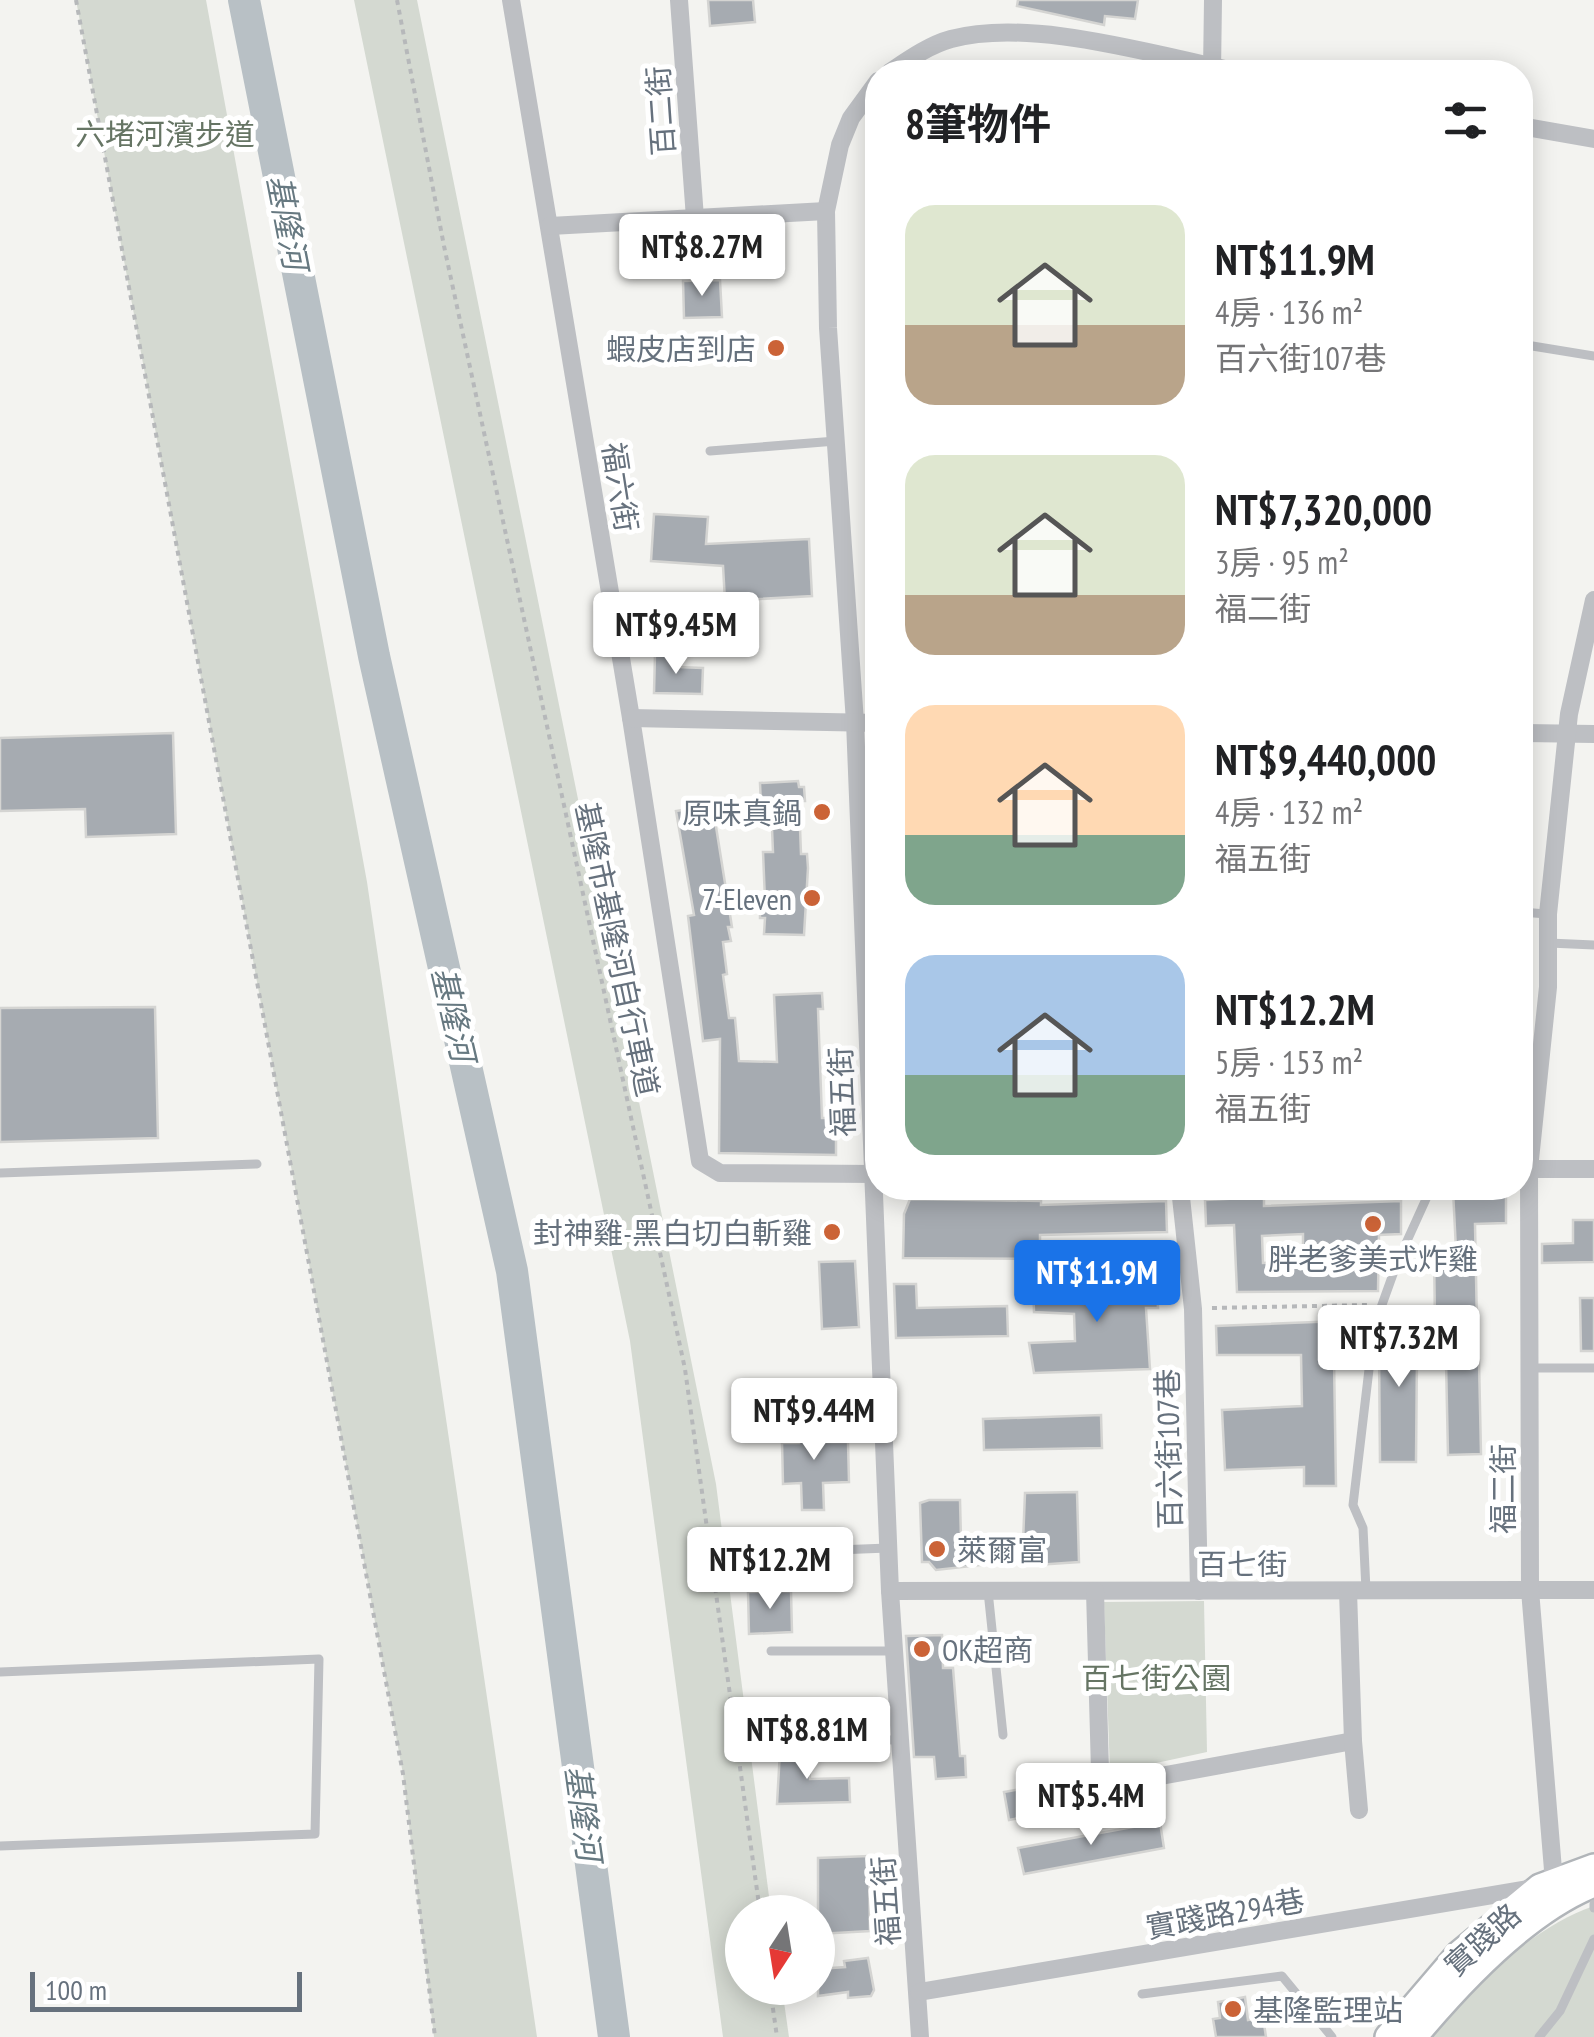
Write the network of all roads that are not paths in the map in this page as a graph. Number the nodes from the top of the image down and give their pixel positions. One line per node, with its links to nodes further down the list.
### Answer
1 (511, 0): 12 (street, 福六街)
2 (679, 0): 11 (street, 百二街)
3 (1213, 0): 6 (street)
4 (912, 60): 5 (street)
5 (1171, 60)
6 (1212, 60)
7 (865, 98): 10 (street, 福五街)
8 (1533, 128): 9 (street)
9 (1594, 140)
10 (826, 211): 11 (street); 15 (street, 福五街)
11 (695, 218): 12 (street)
12 (550, 226): 18 (street, 福六街)
13 (1533, 346): 14 (lane)
14 (1594, 356)
15 (836, 441): 16 (lane); 19 (street, 福五街)
16 (710, 451)
17 (1594, 600): 22 (street, 福二街)
18 (632, 718): 19 (street); 34 (street, 福六街)
19 (856, 722): 20 (street); 24 (street, 福五街)
20 (865, 722)
21 (1533, 733): 22 (street)
22 (1569, 734): 23 (street); 26 (street, 福二街)
23 (1594, 734)
24 (865, 858)
25 (1533, 913): 26 (lane)
26 (1548, 914): 27 (street, 福二街)
27 (1549, 943): 28 (lane); 29 (street, 福二街)
28 (1594, 945)
29 (1533, 1088)
30 (257, 1164): 33 (lane)
31 (1533, 1169): 32 (street)
32 (1594, 1169)
33 (0, 1173)
34 (865, 1174)
35 (875, 1200): 41 (street, 福五街)
36 (1181, 1200): 49 (street, 百六街107巷)
37 (1426, 1200): 43 (lane)
38 (1525, 1200): 39 (street, 福二街)
39 (1530, 1368): 40 (lane); 44 (street, 福二街)
40 (1594, 1368)
41 (888, 1548): 42 (lane); 46 (street, 福五街)
42 (786, 1552)
43 (1357, 1590): 44 (street, 百七街); 49 (street, 百七街); 56 (street)
44 (1530, 1590): 45 (street, 百七街); 60 (street, 福二街)
45 (1594, 1590)
46 (890, 1591): 47 (street, 百七街); 51 (street, 福五街)
47 (988, 1591): 48 (street, 百七街); 53 (lane)
48 (1095, 1591): 49 (street, 百七街); 56 (street)
49 (1199, 1591)
50 (771, 1651): 51 (lane)
51 (894, 1651): 55 (street, 福五街)
52 (0, 1672): 58 (lane)
53 (1003, 1735)
54 (783, 1739): 55 (lane)
55 (901, 1740): 62 (street, 福五街)
56 (1353, 1740): 57 (street)
57 (1360, 1810)
58 (0, 1846)
59 (1594, 1867): 60 (street, 實踐路)
60 (1574, 1893): 62 (street, 實踐路294巷); 66 (street, 實踐路); 67 (street, 實踐路)
61 (1594, 1940): 68 (lane)
62 (918, 1992): 64 (street, 福五街)
63 (1142, 1994): 65 (lane)
64 (920, 2037)
65 (1332, 2037)
66 (1388, 2037)
67 (1414, 2037)
68 (1539, 2037)

